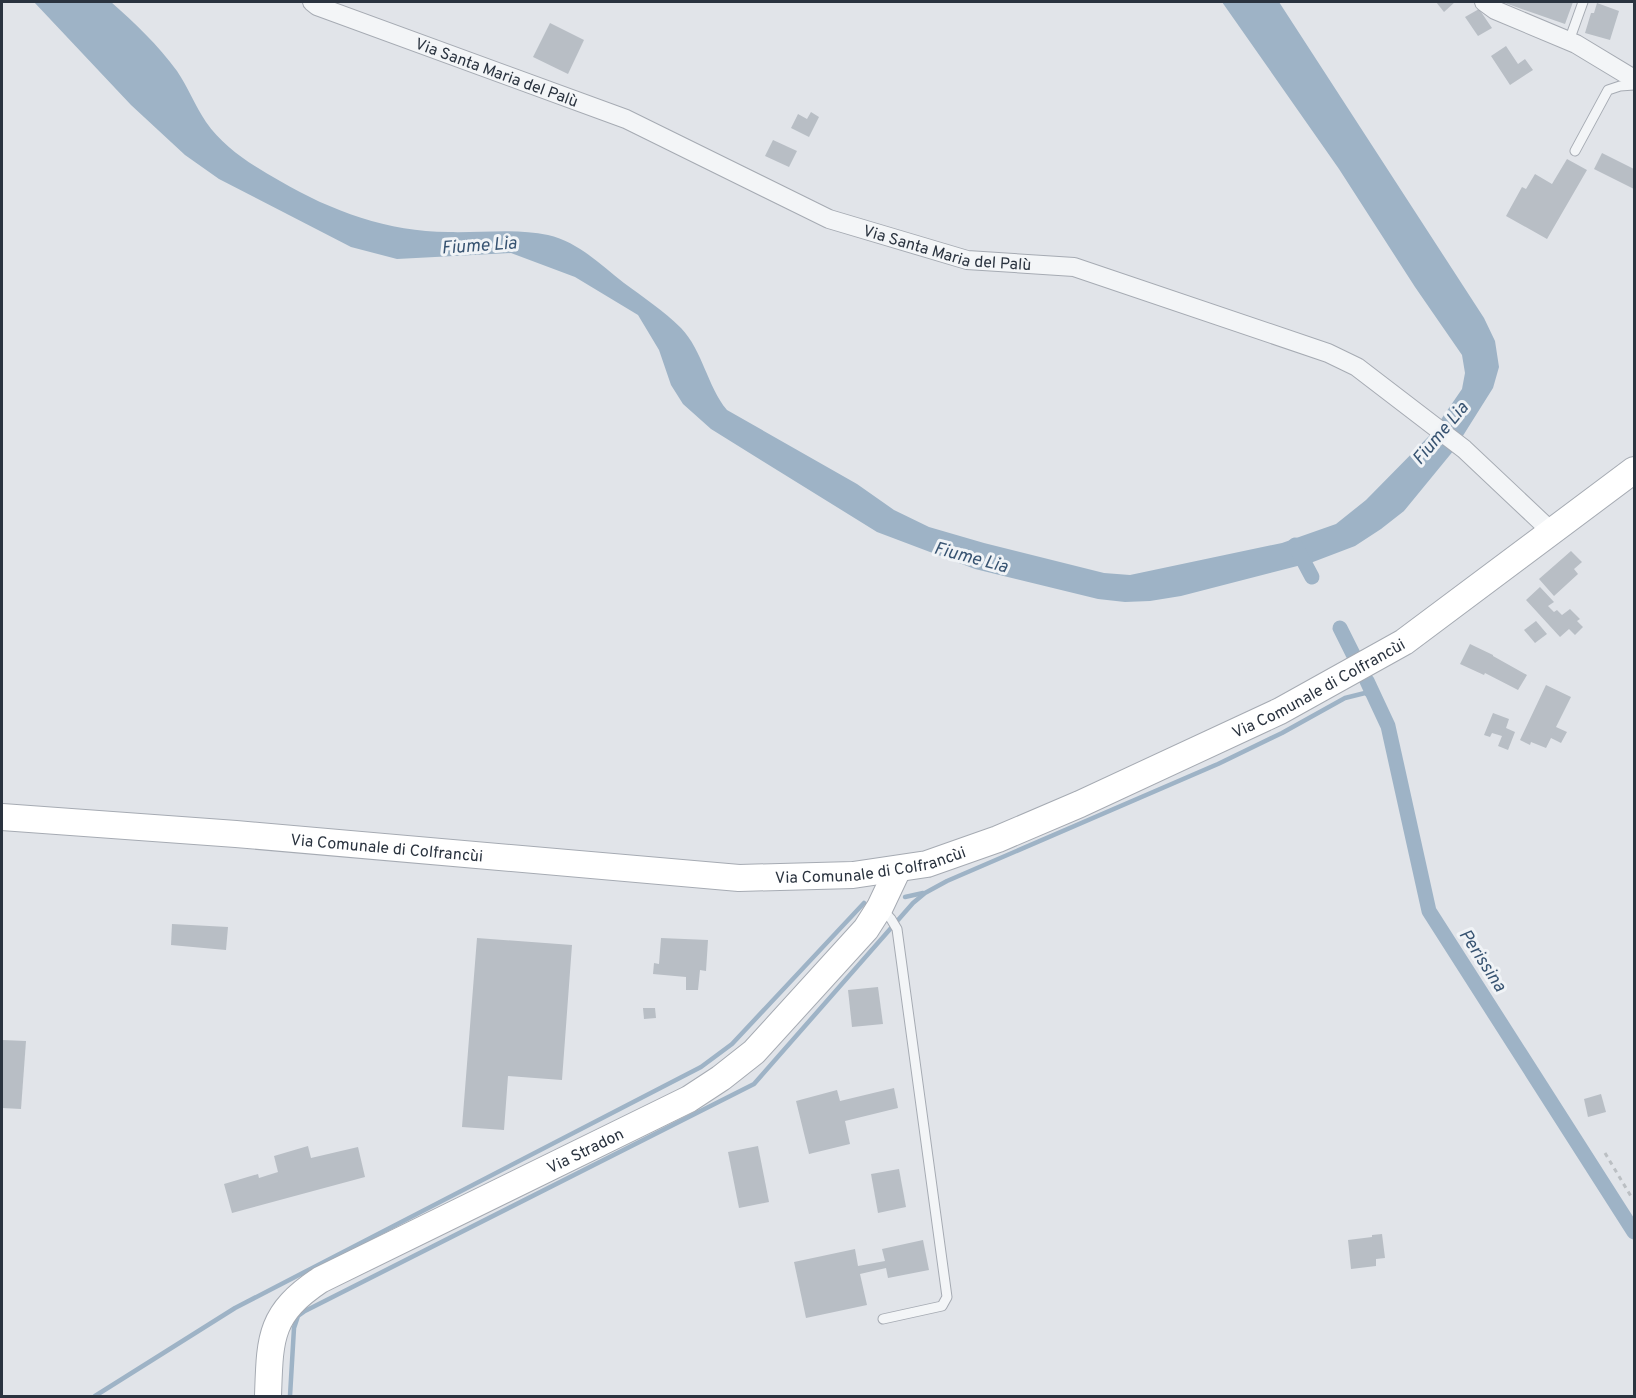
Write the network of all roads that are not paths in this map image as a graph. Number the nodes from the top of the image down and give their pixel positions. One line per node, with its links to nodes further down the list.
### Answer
1 (312, 2): 9 (street, Via Santa Maria del Palù)
2 (1484, 2): 4 (street)
3 (1583, 2): 4 (lane)
4 (1569, 41): 5 (street)
5 (1635, 80)
6 (1635, 85): 7 (lane)
7 (1575, 151)
8 (1635, 470): 9 (main road, Via Comunale di Colfrancùi)
9 (1552, 532): 11 (main road, Via Comunale di Colfrancùi)
10 (2, 817): 11 (main road, Via Comunale di Colfrancùi)
11 (898, 869): 12 (main road, Via Stradon)
12 (886, 913): 13 (lane); 14 (main road, Via Stradon)
13 (883, 1319)
14 (268, 1396)

